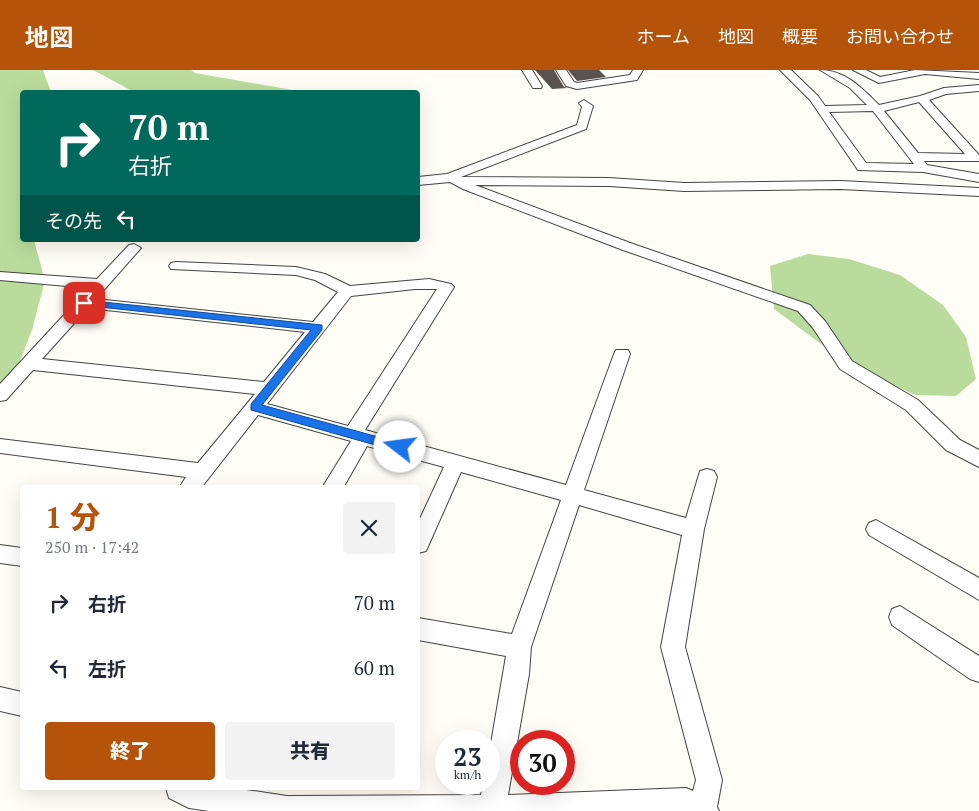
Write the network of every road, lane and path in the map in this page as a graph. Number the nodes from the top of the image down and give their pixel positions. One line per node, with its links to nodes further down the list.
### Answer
1 (527, 70): 8 (street)
2 (561, 70): 3 (street)
3 (638, 70)
4 (785, 70): 12 (street)
5 (825, 70): 13 (street)
6 (858, 70): 7 (street)
7 (979, 76)
8 (537, 86)
9 (979, 88): 10 (street)
10 (922, 99): 13 (street); 14 (street)
11 (584, 103): 17 (street)
12 (822, 109): 13 (street); 15 (street)
13 (875, 109): 14 (street)
14 (915, 158): 15 (street)
15 (923, 168): 16 (street)
16 (979, 178)
17 (456, 179): 18 (street); 19 (street); 34 (street)
18 (420, 181)
19 (979, 192)
20 (134, 248): 23 (street)
21 (176, 266): 24 (street)
22 (0, 276): 23 (street)
23 (103, 284): 25 (street)
24 (348, 291): 26 (street); 32 (street)
25 (84, 303): 26 (street); 28 (street)
26 (319, 328): 29 (street)
27 (622, 354): 40 (street)
28 (30, 364): 29 (street); 30 (street)
29 (268, 389): 31 (street)
30 (0, 394)
31 (254, 407): 32 (street); 36 (street)
32 (358, 435): 35 (street); 39 (street)
33 (0, 446): 36 (street)
34 (979, 459)
35 (456, 463): 40 (street); 43 (street)
36 (202, 471): 38 (street)
37 (707, 477): 41 (street)
38 (191, 485)
39 (333, 485)
40 (572, 494): 41 (street); 49 (street)
41 (694, 529): 53 (street)
42 (876, 529): 46 (street)
43 (420, 540)
44 (0, 554): 45 (street)
45 (20, 557)
46 (979, 590)
47 (900, 617): 50 (street)
48 (420, 629): 49 (street)
49 (519, 647): 52 (street)
50 (979, 670)
51 (182, 790): 52 (street)
52 (492, 809): 53 (street)
53 (704, 810)

